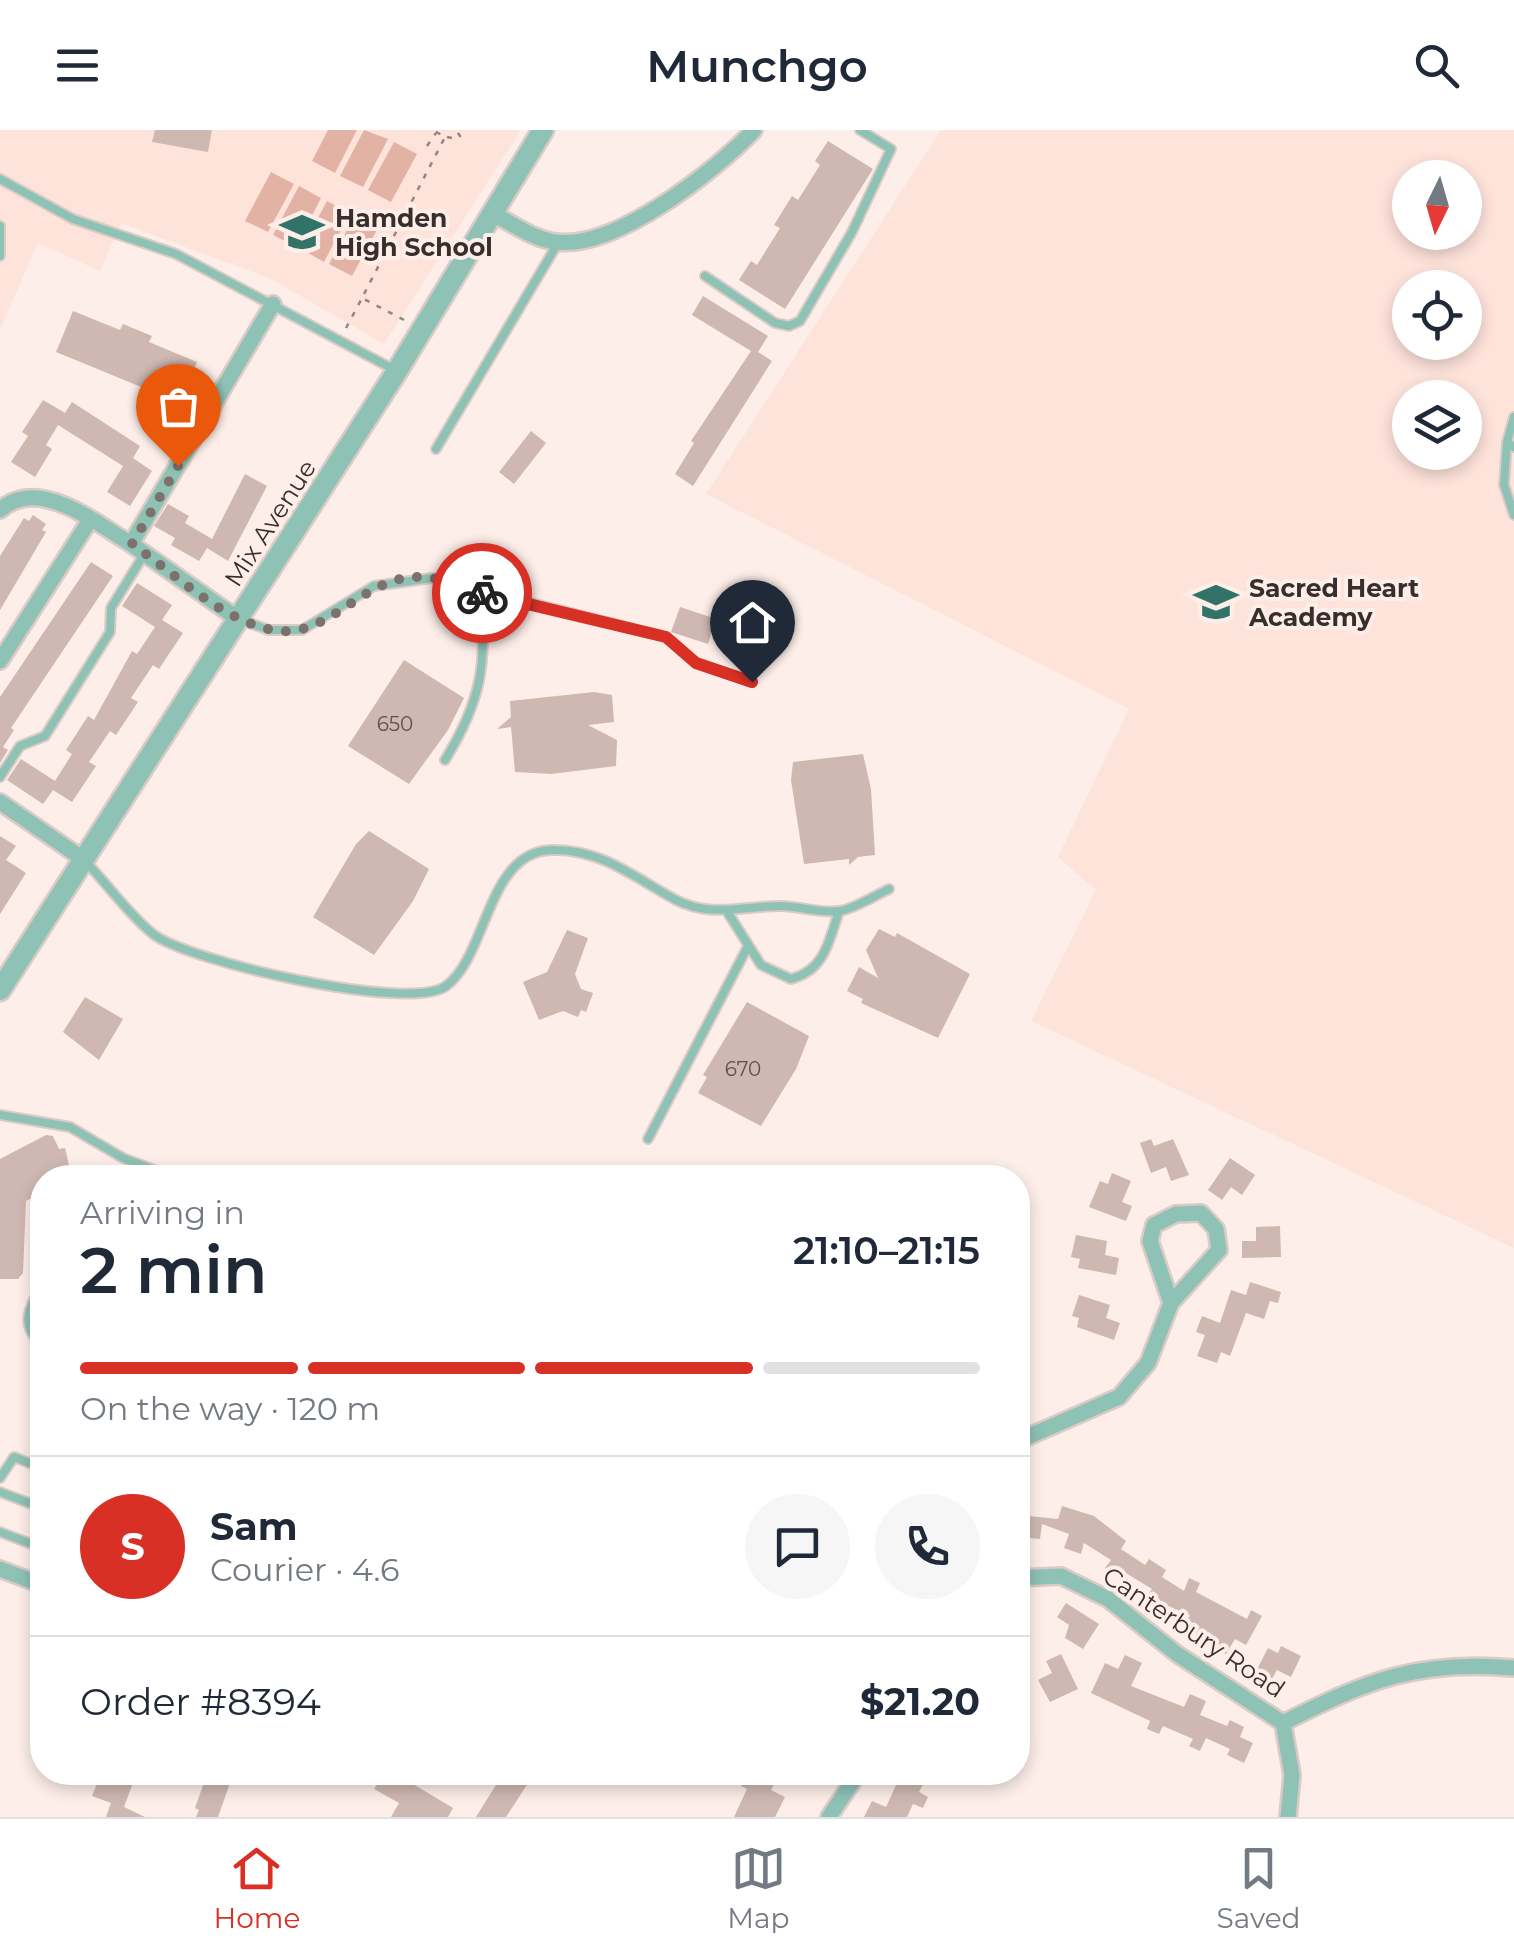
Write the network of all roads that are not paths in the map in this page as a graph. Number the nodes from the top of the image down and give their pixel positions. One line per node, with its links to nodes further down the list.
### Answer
1 (544, 130): 5 (street, Mix Avenue)
2 (754, 130): 7 (street)
3 (860, 130): 9 (lane)
4 (0, 179): 10 (lane)
5 (492, 213): 7 (street); 11 (street, Mix Avenue)
6 (0, 226): 8 (lane)
7 (558, 243): 14 (lane)
8 (0, 256)
9 (705, 276)
10 (274, 304): 11 (lane); 18 (street)
11 (397, 371): 20 (street, Mix Avenue)
12 (1514, 418): 13 (lane)
13 (1510, 445): 16 (lane)
14 (436, 449)
15 (0, 510): 17 (street)
16 (1514, 515)
17 (90, 520): 18 (street); 21 (street)
18 (138, 548): 20 (street); 24 (lane)
19 (482, 593): 20 (lane); 22 (lane); 23 (lane)
20 (238, 619): 26 (street, Mix Avenue)
21 (0, 661)
22 (752, 682)
23 (445, 760)
24 (0, 777)
25 (0, 802): 26 (street)
26 (83, 858): 29 (lane); 31 (street, Mix Avenue)
27 (888, 889): 28 (lane)
28 (839, 911): 29 (lane); 30 (lane)
29 (728, 913): 30 (lane)
30 (748, 946): 33 (lane)
31 (0, 990)
32 (0, 1116): 34 (lane)
33 (648, 1139)
34 (134, 1165)
35 (1171, 1303): 35 (street); 36 (street)
36 (1030, 1436)
37 (30, 1463): 38 (lane)
38 (0, 1478)
39 (0, 1492): 40 (lane)
40 (30, 1503)
41 (0, 1532): 42 (lane)
42 (30, 1543)
43 (0, 1568): 45 (street)
44 (1030, 1577): 47 (street, Canterbury Road)
45 (30, 1580)
46 (1514, 1668): 47 (street, Canterbury Road)
47 (1283, 1723): 50 (street, Canterbury Road)
48 (850, 1785): 49 (street)
49 (829, 1817)
50 (1288, 1817)

